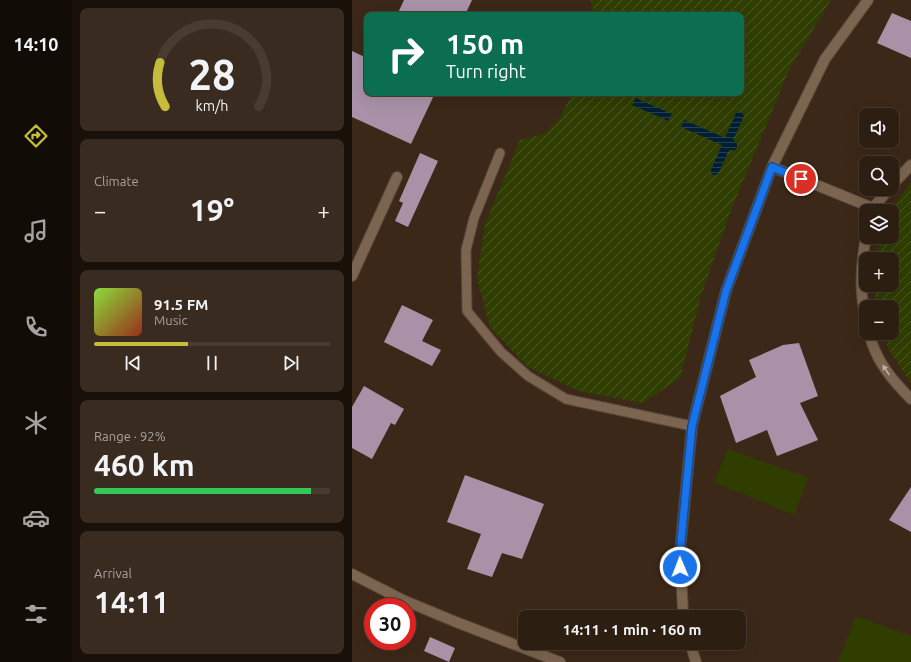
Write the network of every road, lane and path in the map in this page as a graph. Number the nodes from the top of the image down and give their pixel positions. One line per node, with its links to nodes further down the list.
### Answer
1 (868, 0): 4 (street)
2 (500, 152): 15 (lane)
3 (911, 165): 6 (street)
4 (772, 167): 8 (street); 15 (street)
5 (397, 178): 11 (street)
6 (899, 178)
7 (883, 196): 9 (street)
8 (859, 204)
9 (877, 204)
10 (864, 244): 12 (street)
11 (352, 276)
12 (863, 300)
13 (871, 340): 14 (street, one-way to 13)
14 (911, 399)
15 (692, 426): 17 (street)
16 (352, 574): 19 (street)
17 (683, 610)
18 (692, 650): 20 (street)
19 (560, 662)
20 (696, 662)

